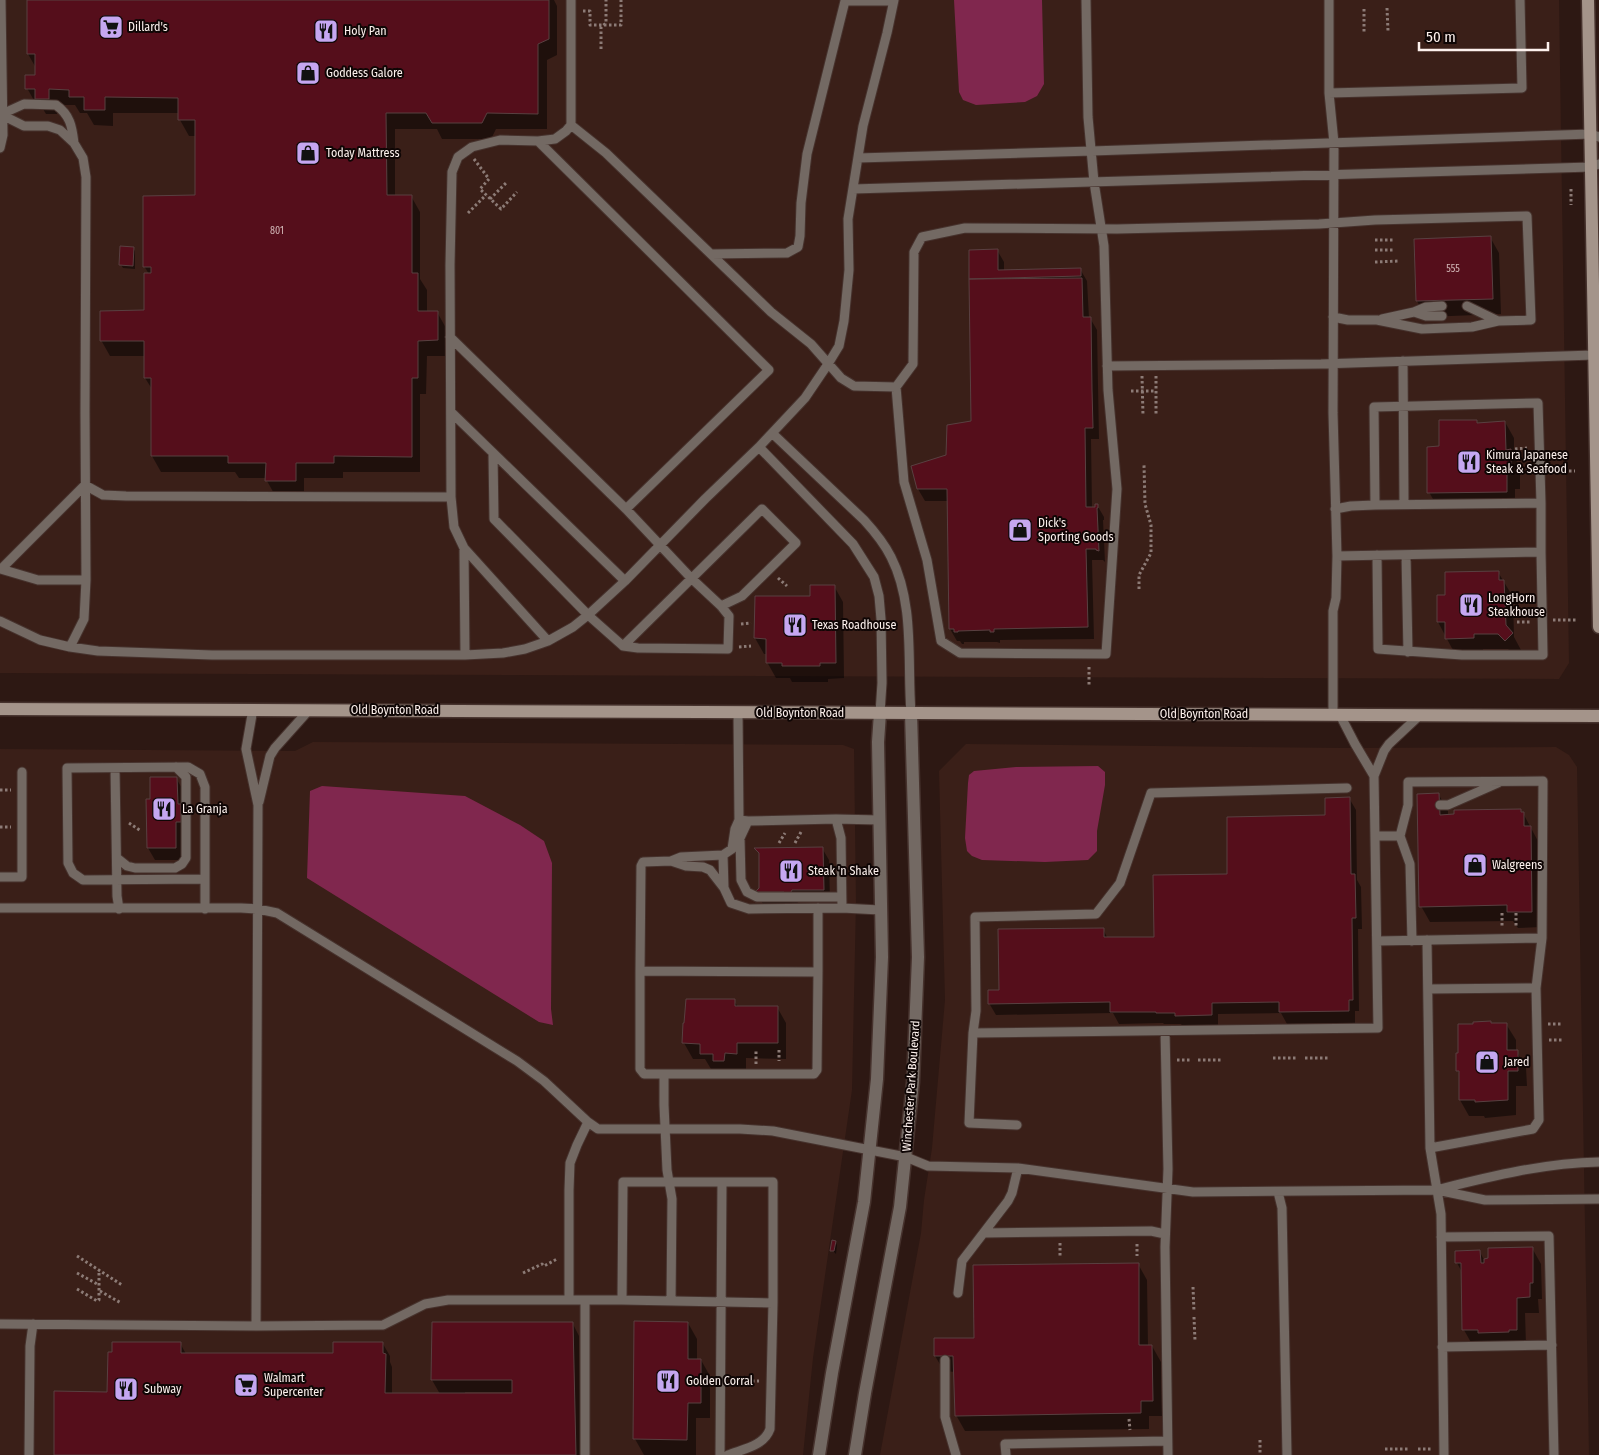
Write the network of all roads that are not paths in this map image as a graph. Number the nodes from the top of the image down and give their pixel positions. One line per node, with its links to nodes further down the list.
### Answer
1 (1, 0): 9 (lane)
2 (571, 0): 10 (lane)
3 (894, 0): 17 (lane); 24 (lane)
4 (1086, 0): 16 (lane)
5 (1329, 0): 8 (lane)
6 (1520, 0): 8 (lane)
7 (1588, 0): 11 (street)
8 (1328, 93): 14 (lane)
9 (1, 114): 13 (lane); 13 (lane); 15 (lane)
10 (571, 125): 12 (lane); 24 (lane)
11 (1595, 136): 14 (lane); 18 (street)
12 (538, 141): 32 (lane); 49 (lane)
13 (74, 143): 44 (lane)
14 (1334, 143): 16 (lane); 19 (lane)
15 (0, 148)
16 (1092, 152): 17 (lane); 20 (lane)
17 (858, 158): 21 (lane)
18 (1595, 165): 19 (lane); 33 (street)
19 (1333, 175): 20 (lane); 22 (lane)
20 (1094, 182): 21 (lane); 23 (lane)
21 (853, 189): 35 (lane)
22 (1333, 222): 23 (lane); 29 (lane); 31 (lane)
23 (1101, 229): 37 (lane); 38 (lane)
24 (710, 254): 35 (lane)
25 (1442, 306): 27 (lane)
26 (1469, 310): 31 (lane)
27 (1414, 312): 28 (lane); 30 (lane)
28 (1442, 316)
29 (1333, 317): 30 (lane); 36 (lane)
30 (1376, 320): 31 (lane)
31 (1498, 321)
32 (450, 337): 40 (lane); 49 (lane)
33 (1594, 354): 34 (lane); 64 (street)
34 (1403, 360): 36 (lane); 39 (lane)
35 (828, 364): 38 (lane); 41 (lane)
36 (1333, 364): 37 (lane); 50 (lane)
37 (1107, 366): 38 (lane)
38 (896, 387)
39 (1404, 406): 46 (lane); 47 (lane); 48 (lane)
40 (451, 412): 43 (lane); 45 (lane)
41 (772, 433): 42 (lane); 75 (lane)
42 (759, 447): 51 (lane); 74 (lane)
43 (493, 454): 60 (lane); 62 (lane)
44 (85, 485): 45 (lane); 57 (lane); 59 (lane)
45 (451, 496): 52 (lane)
46 (1541, 502): 48 (lane); 53 (lane)
47 (1375, 504): 48 (lane); 50 (lane)
48 (1404, 504)
49 (626, 508): 51 (lane)
50 (1336, 509): 56 (lane)
51 (660, 544): 58 (lane); 60 (lane)
52 (464, 548): 65 (lane); 69 (lane)
53 (1541, 552): 55 (lane); 68 (lane)
54 (1377, 555): 55 (lane); 56 (lane); 68 (lane)
55 (1406, 555): 68 (lane)
56 (1337, 556): 76 (lane)
57 (0, 568): 59 (lane)
58 (691, 578): 61 (lane); 61 (lane); 66 (lane)
59 (86, 580): 67 (lane)
60 (625, 581): 62 (lane)
61 (721, 606): 66 (lane)
62 (588, 615): 65 (lane); 66 (lane)
63 (0, 622): 67 (lane)
64 (1599, 627)
65 (548, 641): 69 (lane)
66 (623, 646)
67 (70, 647): 69 (lane)
68 (1408, 652)
69 (464, 655)
70 (0, 709): 71 (street, Old Boynton Road)
71 (253, 709): 72 (street, Old Boynton Road); 85 (lane)
72 (309, 710): 73 (street, Old Boynton Road); 85 (lane)
73 (738, 713): 74 (street, Old Boynton Road); 88 (lane)
74 (880, 713): 75 (street, Old Boynton Road); 89 (street)
75 (911, 713): 76 (street, Old Boynton Road); 123 (street, Winchester Park Boulevard)
76 (1336, 715): 77 (street, Old Boynton Road); 82 (lane)
77 (1420, 715): 78 (street, Old Boynton Road); 82 (lane)
78 (1599, 716)
79 (176, 767): 80 (lane); 93 (lane); 96 (lane)
80 (115, 768): 93 (lane); 97 (lane)
81 (22, 772): 95 (lane)
82 (1374, 776): 90 (lane)
83 (1503, 781): 86 (lane); 91 (lane); 107 (lane)
84 (1347, 788): 116 (lane)
85 (258, 805): 105 (lane)
86 (1440, 805)
87 (836, 819): 88 (lane); 89 (lane); 99 (lane)
88 (744, 820): 92 (lane); 99 (lane)
89 (879, 820): 106 (street)
90 (1375, 836): 91 (lane); 109 (lane)
91 (1400, 836): 110 (lane)
92 (723, 855): 94 (lane); 98 (lane)
93 (117, 858): 97 (lane)
94 (671, 861): 98 (lane); 111 (lane)
95 (0, 878)
96 (205, 879): 97 (lane); 104 (lane)
97 (116, 880): 103 (lane)
98 (724, 888): 101 (lane)
99 (841, 897): 102 (lane)
100 (0, 908): 103 (lane)
101 (818, 908): 102 (lane); 112 (lane)
102 (842, 908): 106 (lane)
103 (120, 909): 104 (lane)
104 (205, 909): 105 (lane)
105 (258, 909): 118 (lane); 144 (lane)
106 (880, 910): 122 (street)
107 (1542, 938): 108 (lane); 113 (lane)
108 (1427, 940): 110 (lane); 114 (lane)
109 (1377, 941): 110 (lane); 115 (lane)
110 (1412, 941)
111 (640, 971): 112 (lane); 117 (lane)
112 (818, 972): 117 (lane)
113 (1536, 988): 114 (lane); 121 (lane)
114 (1428, 989): 121 (lane)
115 (1165, 1031): 116 (lane); 128 (lane)
116 (973, 1033): 119 (lane)
117 (664, 1074): 120 (lane)
118 (588, 1122): 120 (lane); 136 (lane)
119 (1017, 1125)
120 (665, 1129): 122 (lane); 126 (lane)
121 (1430, 1148): 129 (lane)
122 (870, 1150): 123 (lane); 153 (street)
123 (906, 1157): 125 (lane); 154 (street, Winchester Park Boulevard)
124 (1599, 1162): 129 (lane)
125 (1018, 1168): 128 (lane); 132 (lane)
126 (669, 1182): 127 (lane); 138 (lane); 139 (lane)
127 (722, 1182): 140 (lane); 141 (lane)
128 (1166, 1189): 130 (lane); 133 (lane)
129 (1437, 1190): 130 (lane); 131 (lane); 134 (lane)
130 (1278, 1192): 158 (lane)
131 (1599, 1199)
132 (984, 1233): 133 (lane); 135 (lane)
133 (1165, 1234): 148 (lane)
134 (1441, 1237): 145 (lane); 146 (lane)
135 (958, 1293)
136 (569, 1300): 137 (lane); 144 (lane)
137 (585, 1300): 138 (lane); 150 (lane)
138 (622, 1300): 139 (lane)
139 (671, 1301): 140 (lane)
140 (721, 1302): 141 (lane); 151 (lane)
141 (773, 1303): 152 (lane)
142 (0, 1324): 143 (lane)
143 (33, 1324): 144 (lane); 149 (lane)
144 (256, 1326)
145 (1552, 1345): 146 (lane); 160 (lane)
146 (1442, 1347): 159 (lane)
147 (944, 1360): 155 (lane)
148 (1168, 1441): 156 (lane); 157 (lane)
149 (29, 1455)
150 (585, 1455)
151 (720, 1455)
152 (728, 1455)
153 (820, 1455)
154 (855, 1455)
155 (956, 1455)
156 (1006, 1455)
157 (1168, 1455)
158 (1287, 1455)
159 (1444, 1455)
160 (1554, 1455)

